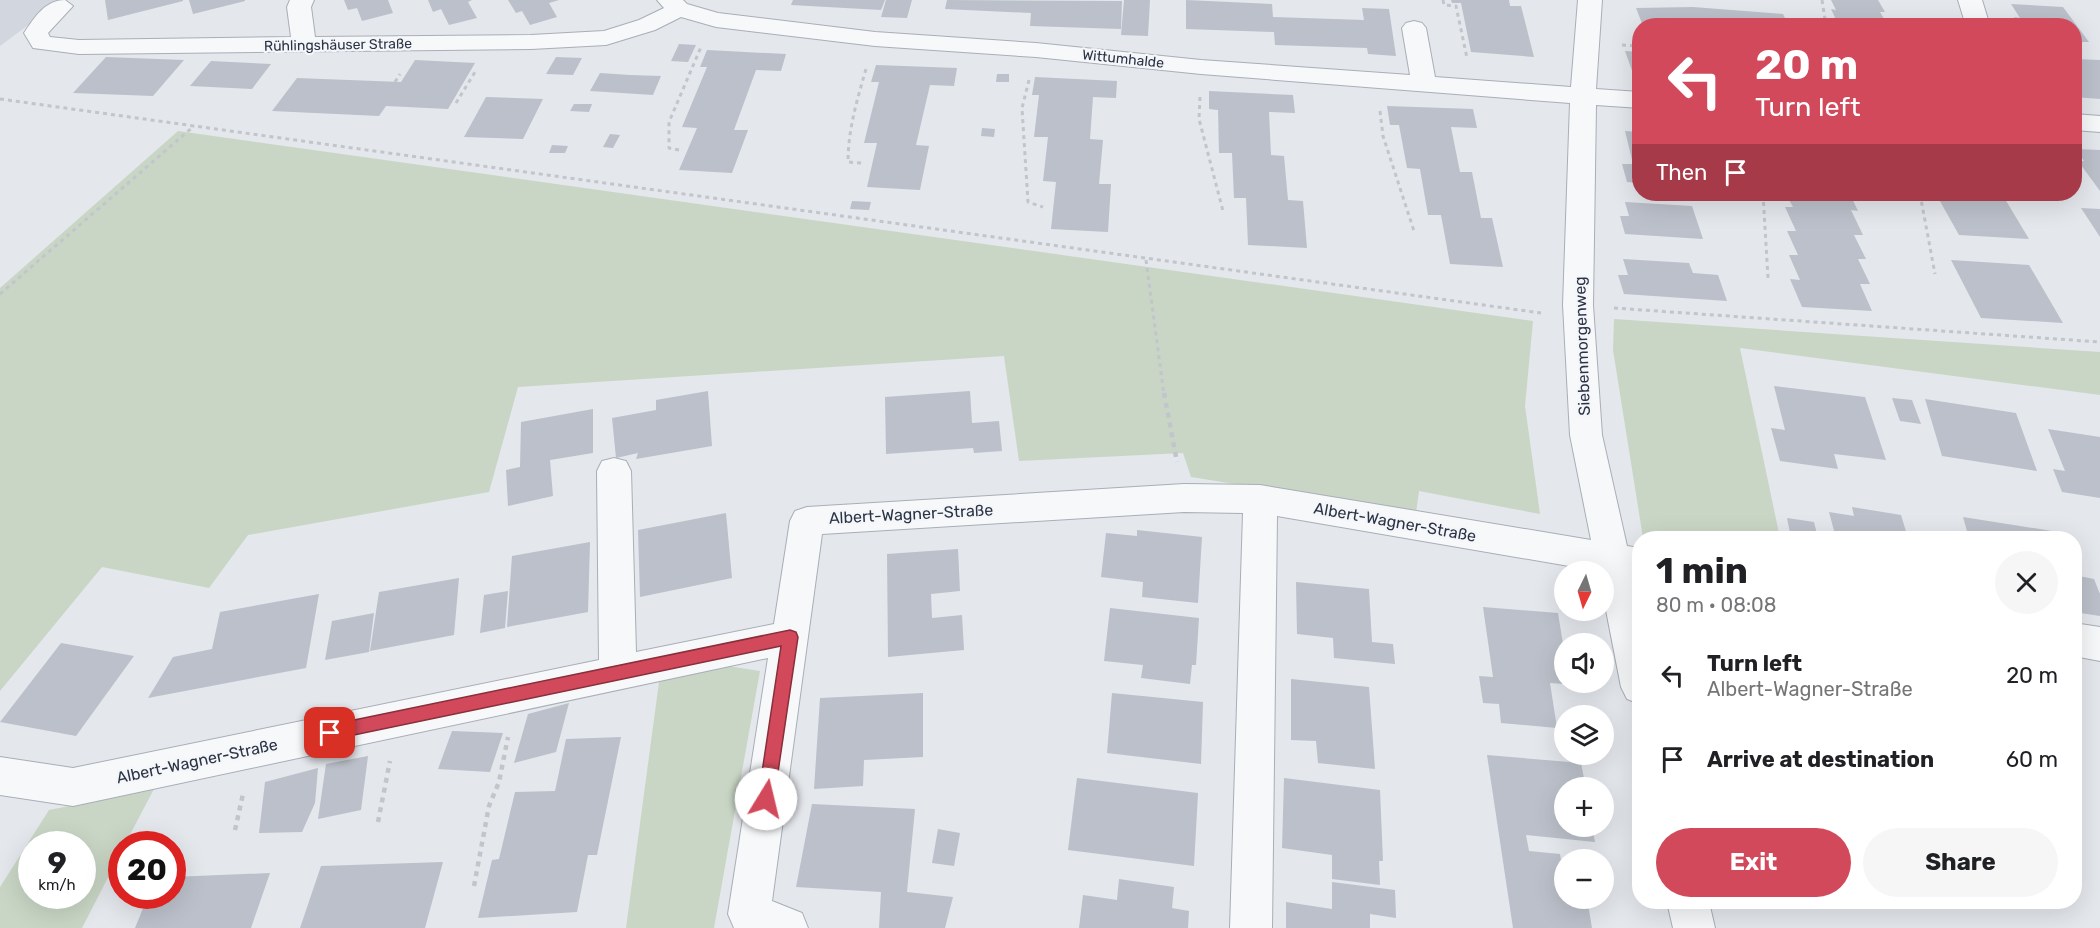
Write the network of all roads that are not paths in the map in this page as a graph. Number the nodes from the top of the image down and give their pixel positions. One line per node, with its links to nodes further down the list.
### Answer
1 (302, 0): 8 (street)
2 (1590, 0): 10 (street, Siebenmorgenweg)
3 (1971, 0): 6 (street)
4 (674, 5): 8 (street, Rühlingshäuser Straße); 9 (street, Wittumhalde)
5 (61, 6): 8 (street, Rühlingshäuser Straße)
6 (1976, 18)
7 (1414, 28): 9 (street)
8 (304, 45)
9 (1424, 84): 10 (street, Wittumhalde)
10 (1583, 97): 11 (street, Wittumhalde); 16 (street, Siebenmorgenweg)
11 (1632, 100)
12 (2082, 123): 13 (street)
13 (2100, 124)
14 (614, 471): 21 (street)
15 (1260, 499): 16 (street, Albert-Wagner-Straße); 18 (street, Albert-Wagner-Straße); 25 (street)
16 (1625, 561): 17 (street, Siebenmorgenweg)
17 (1632, 620)
18 (790, 637): 21 (street, Albert-Wagner-Straße); 24 (street)
19 (2082, 641): 20 (street)
20 (2100, 644)
21 (618, 672): 22 (street, Albert-Wagner-Straße)
22 (0, 776)
23 (1690, 909): 26 (street)
24 (787, 928)
25 (1251, 928)
26 (1694, 928)

